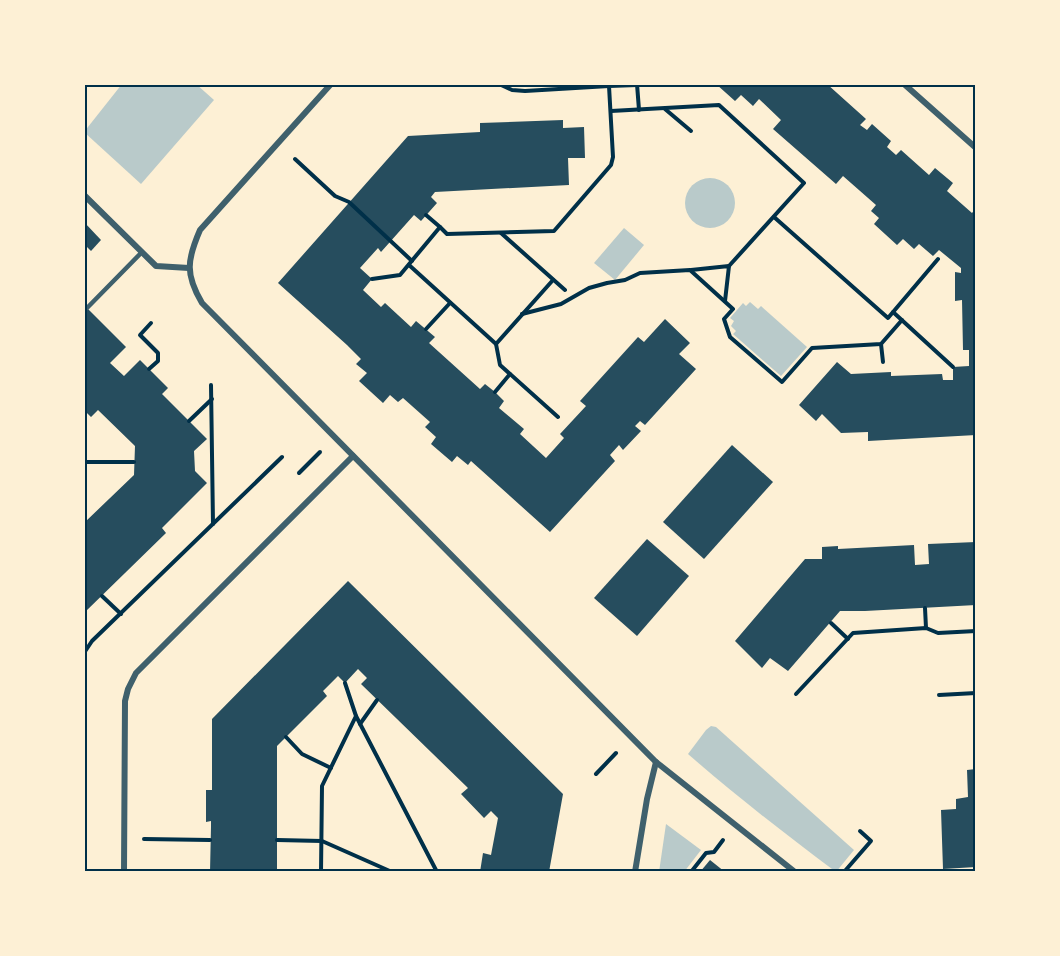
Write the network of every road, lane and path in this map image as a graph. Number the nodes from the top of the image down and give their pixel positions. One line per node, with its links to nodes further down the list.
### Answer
1 (331, 84): 22 (street)
2 (499, 84): 5 (path)
3 (637, 84): 5 (path); 7 (path)
4 (904, 84): 10 (street)
5 (609, 86): 8 (path)
6 (664, 108): 7 (path); 9 (path); 14 (path)
7 (639, 110): 8 (path)
8 (611, 111): 16 (path)
9 (691, 131)
10 (976, 148)
11 (295, 159): 19 (path)
12 (84, 195): 17 (street)
13 (426, 215): 15 (path)
14 (774, 217): 21 (path); 30 (path)
15 (440, 227): 16 (path); 19 (path)
16 (500, 232): 25 (path)
17 (142, 252): 22 (street); 29 (lane)
18 (938, 260): 30 (path)
19 (412, 261): 20 (path)
20 (408, 265): 24 (path); 28 (path)
21 (729, 266): 23 (path); 27 (path)
22 (189, 268): 46 (street)
23 (690, 270): 27 (path); 31 (path)
24 (372, 279)
25 (553, 280): 26 (path); 31 (path)
26 (565, 290)
27 (724, 301): 36 (path)
28 (450, 303): 34 (path); 35 (path)
29 (87, 308)
30 (893, 312): 32 (path)
31 (522, 315): 35 (path)
32 (902, 320): 36 (path); 38 (path)
33 (151, 323): 39 (path)
34 (426, 329)
35 (496, 344): 40 (path)
36 (881, 344): 37 (path)
37 (883, 363)
38 (953, 367)
39 (149, 369)
40 (510, 374): 42 (path); 44 (path)
41 (211, 385): 43 (path)
42 (495, 392)
43 (212, 399): 45 (path); 50 (path)
44 (558, 417)
45 (189, 421)
46 (353, 456): 67 (street); 70 (street)
47 (282, 457): 50 (path)
48 (84, 462): 49 (path)
49 (134, 462)
50 (213, 524): 53 (path)
51 (102, 596): 53 (path)
52 (925, 608): 55 (path)
53 (121, 614): 58 (path)
54 (831, 622): 57 (path)
55 (926, 628): 56 (path); 57 (path)
56 (976, 631)
57 (848, 639): 61 (path)
58 (84, 654)
59 (345, 683): 64 (path)
60 (976, 693): 62 (path)
61 (796, 694)
62 (939, 695)
63 (377, 700): 65 (path)
64 (356, 716): 65 (path); 68 (path)
65 (360, 724): 78 (path)
66 (286, 737): 68 (path)
67 (656, 762): 79 (street); 81 (street)
68 (331, 768): 73 (path)
69 (860, 831): 82 (path)
70 (125, 839): 71 (path); 75 (street)
71 (210, 840)
72 (277, 840): 73 (path)
73 (322, 841): 76 (path); 77 (path)
74 (706, 853): 80 (path)
75 (124, 872)
76 (321, 872)
77 (392, 872)
78 (437, 872)
79 (635, 872)
80 (691, 872)
81 (795, 872)
82 (844, 872)

